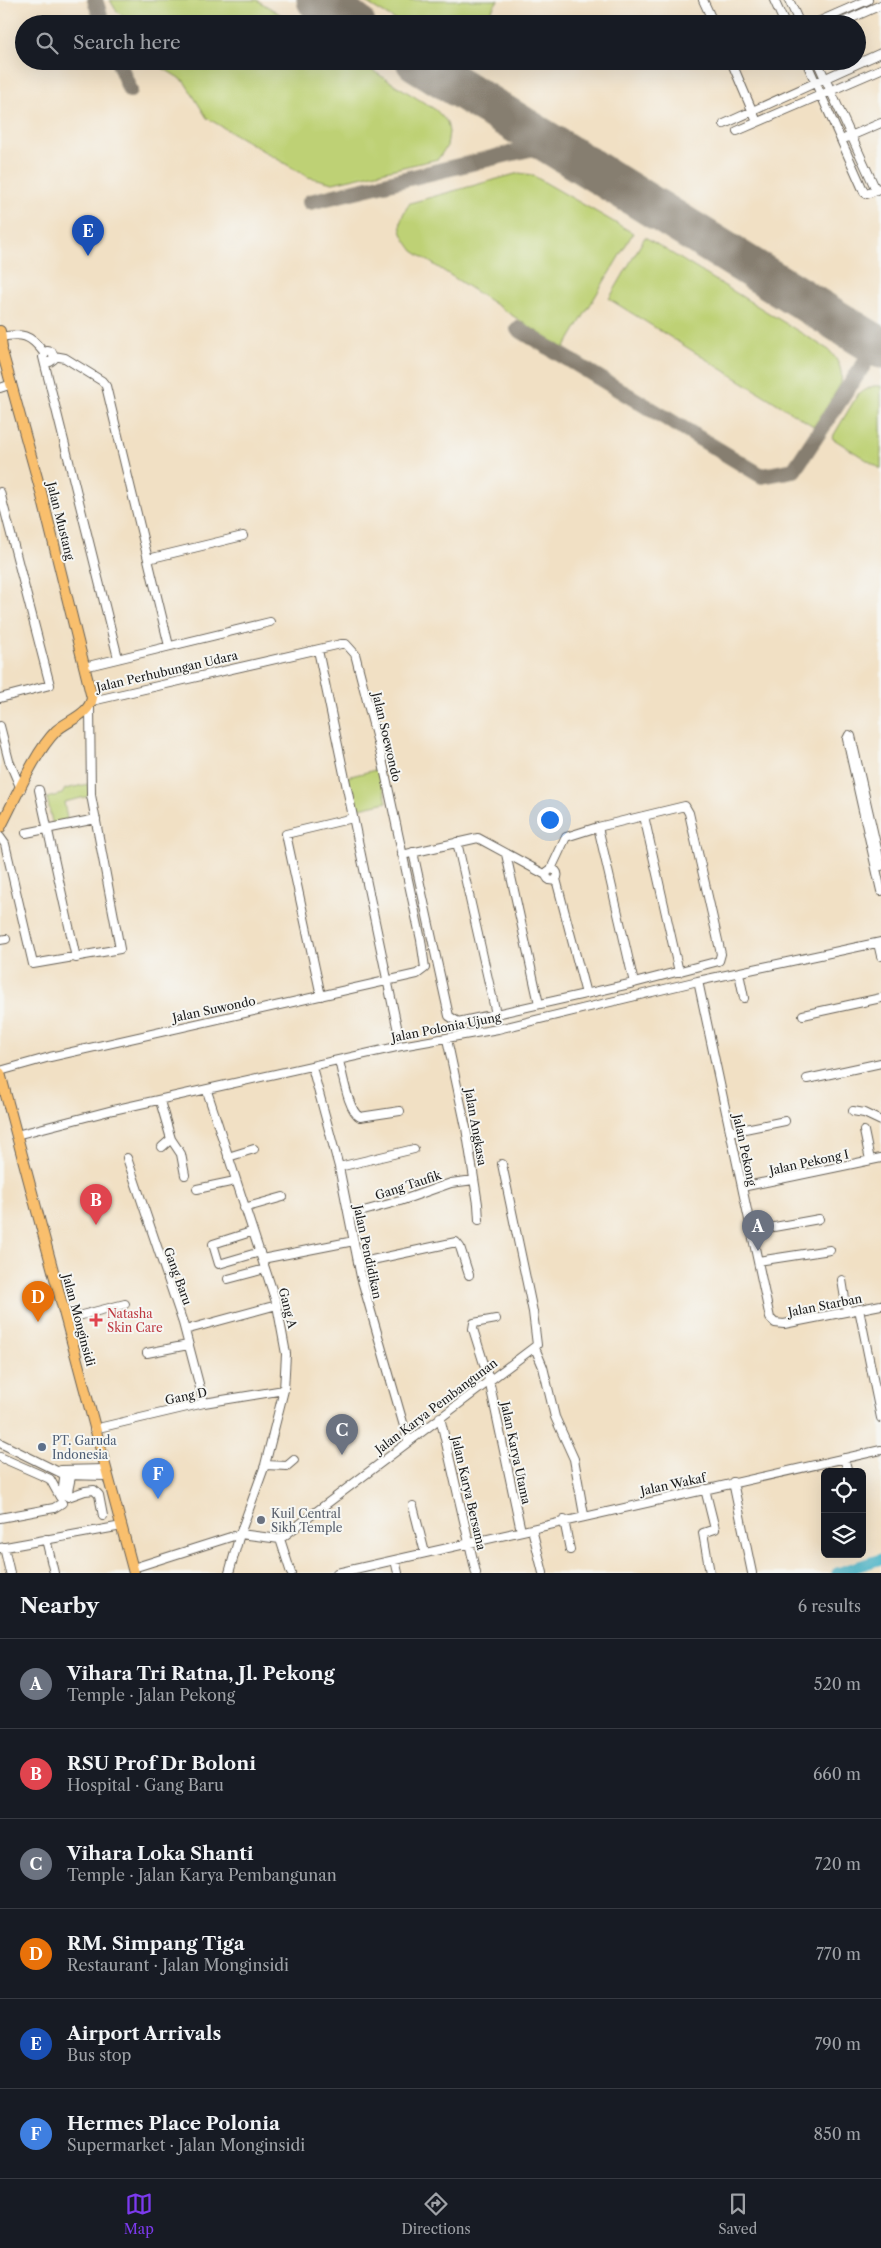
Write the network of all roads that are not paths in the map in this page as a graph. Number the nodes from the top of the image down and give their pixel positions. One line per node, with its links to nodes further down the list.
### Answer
1 (703, 0): 7 (street)
2 (774, 0): 8 (street)
3 (779, 0): 9 (street)
4 (789, 0): 10 (street)
5 (868, 0): 11 (street)
6 (881, 5): 12 (street)
7 (710, 15)
8 (781, 15)
9 (786, 15)
10 (796, 15)
11 (834, 15)
12 (858, 15)
13 (881, 53): 14 (street)
14 (866, 60)
15 (881, 69): 23 (street)
16 (735, 70): 25 (street)
17 (806, 70): 22 (street)
18 (809, 70): 22 (street)
19 (821, 70): 21 (street)
20 (844, 70): 21 (street)
21 (825, 79): 22 (street); 23 (street)
22 (814, 84): 24 (street); 25 (street)
23 (830, 91): 24 (street); 30 (street)
24 (821, 95): 26 (street); 31 (street)
25 (752, 110): 26 (street); 28 (street)
26 (757, 122): 29 (street)
27 (881, 123): 30 (street)
28 (724, 124)
29 (737, 131)
30 (851, 136): 31 (street); 32 (street)
31 (841, 140): 32 (street)
32 (879, 189)
33 (1, 339): 34 (street); 37 (main road, Jalan Mustang)
34 (44, 352): 35 (street); 36 (street)
35 (54, 356): 36 (street); 41 (street)
36 (45, 362): 46 (street)
37 (12, 384): 38 (street); 47 (main road, Jalan Mustang)
38 (0, 388)
39 (0, 492): 48 (street)
40 (243, 536): 41 (street)
41 (148, 558): 44 (street)
42 (270, 622): 44 (street)
43 (346, 644): 45 (street, Jalan Perhubungan Udara); 66 (street, Jalan Soewondo)
44 (169, 646): 46 (street)
45 (318, 650): 49 (street, Jalan Perhubungan Udara); 55 (street)
46 (118, 658): 47 (street)
47 (84, 667): 49 (main road, Jalan Mustang)
48 (0, 698)
49 (91, 704): 52 (main road, Jalan Perhubungan Udara); 56 (street)
50 (0, 726): 52 (street)
51 (859, 783): 51 (street); 63 (street)
52 (21, 789): 58 (main road, Jalan Perhubungan Udara)
53 (39, 790): 59 (street)
54 (644, 816): 57 (street); 74 (street); 74 (street)
55 (353, 818): 76 (street); 80 (street)
56 (96, 819): 59 (street); 72 (street)
57 (598, 827): 68 (street); 78 (street)
58 (0, 828)
59 (48, 830): 60 (street); 72 (street)
60 (26, 833)
61 (0, 837): 72 (street)
62 (457, 842): 64 (street); 65 (street); 84 (street)
63 (875, 850): 67 (street); 69 (street)
64 (413, 852): 66 (street); 84 (street)
65 (506, 854): 68 (street); 83 (street)
66 (402, 856): 73 (street, Jalan Soewondo)
67 (881, 866)
68 (549, 872): 79 (street)
69 (881, 891)
70 (879, 942): 71 (street); 75 (street, Jalan Polonia Ujung)
71 (881, 956)
72 (76, 958)
73 (425, 961): 76 (street, Jalan Suwondo)
74 (679, 972): 78 (street)
75 (739, 973): 77 (street, Jalan Polonia Ujung); 81 (street)
76 (388, 980): 80 (street, Jalan Suwondo); 86 (street)
77 (698, 981): 87 (street, Jalan Polonia Ujung); 99 (street, Jalan Pekong)
78 (634, 983): 79 (street)
79 (586, 994): 83 (street)
80 (321, 996): 91 (street, Jalan Suwondo)
81 (744, 998)
82 (881, 998): 85 (street)
83 (539, 1004): 84 (street)
84 (496, 1014)
85 (803, 1015)
86 (399, 1036)
87 (447, 1038): 88 (street, Jalan Polonia Ujung); 113 (street, Jalan Angkasa)
88 (339, 1061): 90 (street, Jalan Polonia Ujung); 95 (street)
89 (881, 1063): 92 (street)
90 (312, 1067): 93 (street, Jalan Polonia Ujung); 111 (street, Jalan Pendidikan)
91 (0, 1072): 101 (main road, Jalan Monginsidi)
92 (807, 1079)
93 (207, 1091): 94 (street, Jalan Polonia Ujung); 106 (street, Gang A)
94 (160, 1101): 101 (street, Jalan Polonia Ujung); 102 (street)
95 (400, 1111)
96 (853, 1111): 98 (street)
97 (785, 1121): 99 (street)
98 (881, 1121)
99 (730, 1132): 115 (street, Jalan Pekong)
100 (864, 1132): 109 (street)
101 (16, 1135): 139 (main road, Jalan Monginsidi)
102 (171, 1139): 103 (street); 112 (street)
103 (162, 1147)
104 (254, 1149): 106 (street)
105 (414, 1149): 111 (street)
106 (228, 1157): 114 (street, Gang A)
107 (127, 1158): 141 (street, Gang Baru)
108 (881, 1158): 109 (street, Jalan Pekong I)
109 (870, 1160): 115 (street, Jalan Pekong I)
110 (502, 1164): 143 (street)
111 (339, 1167): 119 (street, Jalan Pendidikan)
112 (185, 1175)
113 (474, 1180): 119 (street, Gang Taufik); 121 (street, Jalan Angkasa)
114 (235, 1181): 116 (street); 118 (street, Gang A)
115 (742, 1188): 122 (street, Jalan Pekong)
116 (197, 1190)
117 (283, 1197): 118 (street)
118 (244, 1208): 123 (street, Gang A)
119 (349, 1215): 124 (street, Jalan Pendidikan)
120 (819, 1219): 122 (street)
121 (478, 1220)
122 (752, 1231): 127 (street, Jalan Pekong)
123 (252, 1232): 126 (street, Gang A); 126 (street)
124 (354, 1241): 126 (street); 128 (street, Jalan Pendidikan)
125 (830, 1250): 127 (street)
126 (261, 1256): 129 (street, Gang A)
127 (758, 1261): 140 (street, Jalan Pekong)
128 (358, 1263): 130 (street); 151 (street, Jalan Pendidikan)
129 (266, 1269): 131 (street); 134 (street, Gang A)
130 (469, 1275)
131 (228, 1279)
132 (842, 1280): 137 (street)
133 (126, 1304): 139 (street)
134 (277, 1305): 141 (street); 146 (street, Gang A)
135 (881, 1305): 136 (street, Jalan Starban)
136 (859, 1309): 137 (street, Jalan Starban); 149 (street)
137 (847, 1311): 140 (street, Jalan Starban)
138 (496, 1318): 145 (street)
139 (66, 1319): 150 (main road, Jalan Monginsidi)
140 (773, 1322)
141 (185, 1330): 142 (street, Gang Baru)
142 (188, 1345): 144 (street); 147 (street, Gang Baru)
143 (535, 1348): 145 (street, Jalan Karya Pembangunan); 166 (street)
144 (147, 1353)
145 (489, 1380): 148 (street, Jalan Karya Pembangunan); 171 (street, Jalan Karya Utama)
146 (284, 1390): 147 (street, Gang D); 157 (street, Gang A)
147 (204, 1403): 150 (street, Gang D)
148 (440, 1417): 151 (street, Jalan Karya Pembangunan); 175 (street, Jalan Karya Bersama)
149 (881, 1418)
150 (94, 1429): 160 (main road, Jalan Monginsidi)
151 (408, 1440): 173 (street, Jalan Karya Pembangunan)
152 (0, 1443): 159 (street)
153 (881, 1450): 155 (street, Jalan Wakaf)
154 (0, 1457): 163 (street)
155 (844, 1458): 158 (street); 161 (street, Jalan Wakaf)
156 (294, 1460): 157 (street)
157 (265, 1465): 172 (street, Gang A)
158 (847, 1468)
159 (69, 1473): 160 (street); 163 (street)
160 (106, 1473): 169 (main road, Jalan Monginsidi)
161 (733, 1482): 162 (street, Jalan Wakaf); 190 (street)
162 (705, 1489): 166 (street, Jalan Wakaf); 189 (street)
163 (64, 1498): 165 (street); 167 (street)
164 (413, 1506): 178 (street)
165 (103, 1516)
166 (584, 1516): 168 (street, Jalan Wakaf)
167 (0, 1518)
168 (564, 1520): 170 (street, Jalan Wakaf); 177 (street)
169 (122, 1526): 174 (street); 180 (main road, Jalan Monginsidi)
170 (532, 1529): 171 (street, Jalan Wakaf); 188 (street)
171 (521, 1531): 175 (street, Jalan Wakaf)
172 (240, 1534): 173 (street); 180 (street); 184 (street, Gang A)
173 (280, 1539): 185 (street)
174 (46, 1540): 176 (street); 183 (street)
175 (470, 1543): 178 (street, Jalan Wakaf); 187 (street, Jalan Karya Bersama)
176 (2, 1547): 182 (street)
177 (570, 1550)
178 (425, 1553): 179 (street, Jalan Wakaf)
179 (395, 1560): 181 (street, Jalan Wakaf); 186 (street)
180 (133, 1570)
181 (342, 1572)
182 (10, 1573)
183 (54, 1573)
184 (229, 1573)
185 (291, 1573)
186 (398, 1573)
187 (476, 1573)
188 (543, 1573)
189 (710, 1573)
190 (752, 1573)

